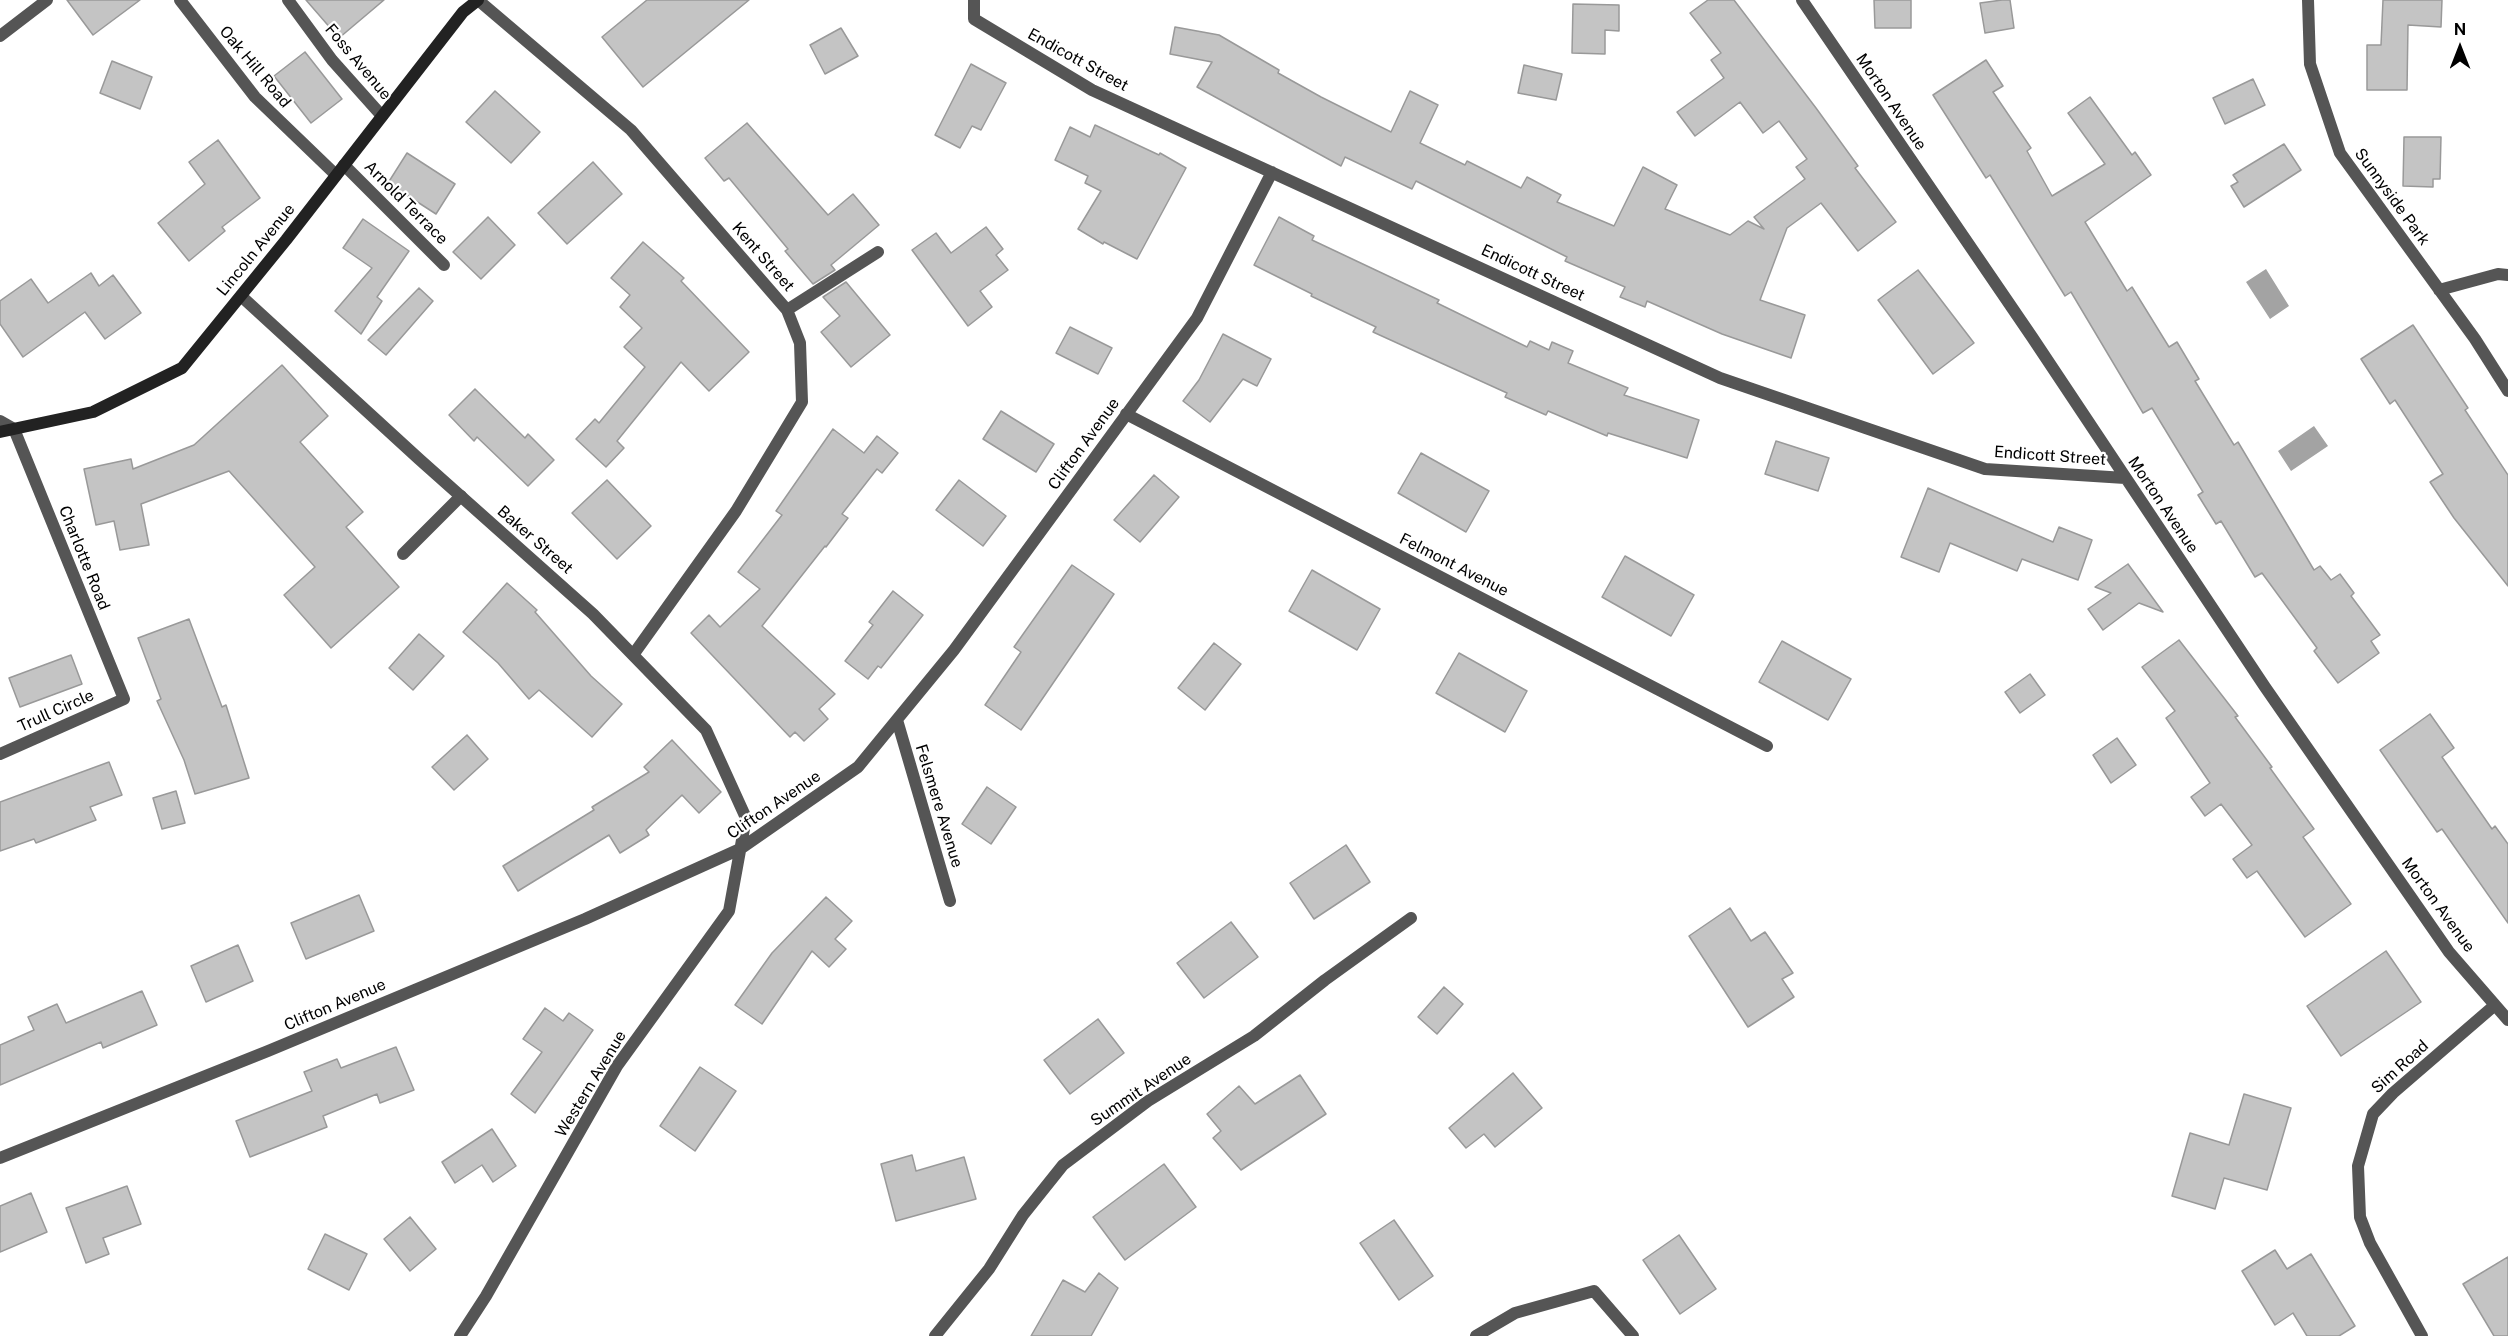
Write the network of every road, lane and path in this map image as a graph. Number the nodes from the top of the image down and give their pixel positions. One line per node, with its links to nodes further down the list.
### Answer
1 (47, 0): 8 (street)
2 (180, 0): 10 (street, Oak Hill Road)
3 (288, 0): 9 (street, Foss Avenue)
4 (478, 0): 9 (main road, Lincoln Avenue); 17 (street, Kent Street)
5 (974, 0): 11 (street, Endicott Street)
6 (1802, 0): 23 (street, Morton Avenue)
7 (2308, 0): 15 (street, Sunnyside Park)
8 (0, 36)
9 (382, 116): 10 (main road, Lincoln Avenue)
10 (340, 170): 13 (street, Arnold Terrace); 16 (main road, Lincoln Avenue)
11 (1272, 172): 19 (street, Clifton Avenue); 23 (street, Endicott Street)
12 (878, 252): 17 (street)
13 (444, 265)
14 (2508, 275): 15 (street)
15 (2439, 290): 18 (street, Sunnyside Park)
16 (241, 296): 21 (main road, Lincoln Avenue); 24 (street, Baker Street)
17 (787, 310): 26 (street, Kent Street)
18 (2508, 391)
19 (1126, 414): 28 (street, Clifton Avenue); 29 (street, Felmont Avenue)
20 (0, 421): 21 (street)
21 (14, 429): 22 (main road, Lincoln Avenue); 27 (street, Charlotte Road)
22 (0, 432)
23 (2125, 478): 34 (street, Morton Avenue)
24 (460, 496): 25 (street); 26 (street, Baker Street)
25 (403, 554)
26 (633, 655): 31 (street, Baker Street)
27 (124, 699): 30 (street, Trull Circle)
28 (897, 720): 31 (street, Clifton Avenue); 32 (street, Felsmere Avenue)
29 (1767, 746)
30 (0, 754)
31 (740, 849): 36 (street, Clifton Avenue); 37 (street, Western Avenue)
32 (950, 901)
33 (1411, 918): 38 (street, Summit Avenue)
34 (2495, 1005): 35 (street, Morton Avenue); 41 (street, Sim Road)
35 (2508, 1020)
36 (0, 1158)
37 (460, 1336)
38 (935, 1336)
39 (1476, 1336): 40 (street)
40 (1633, 1336)
41 (2422, 1336)

